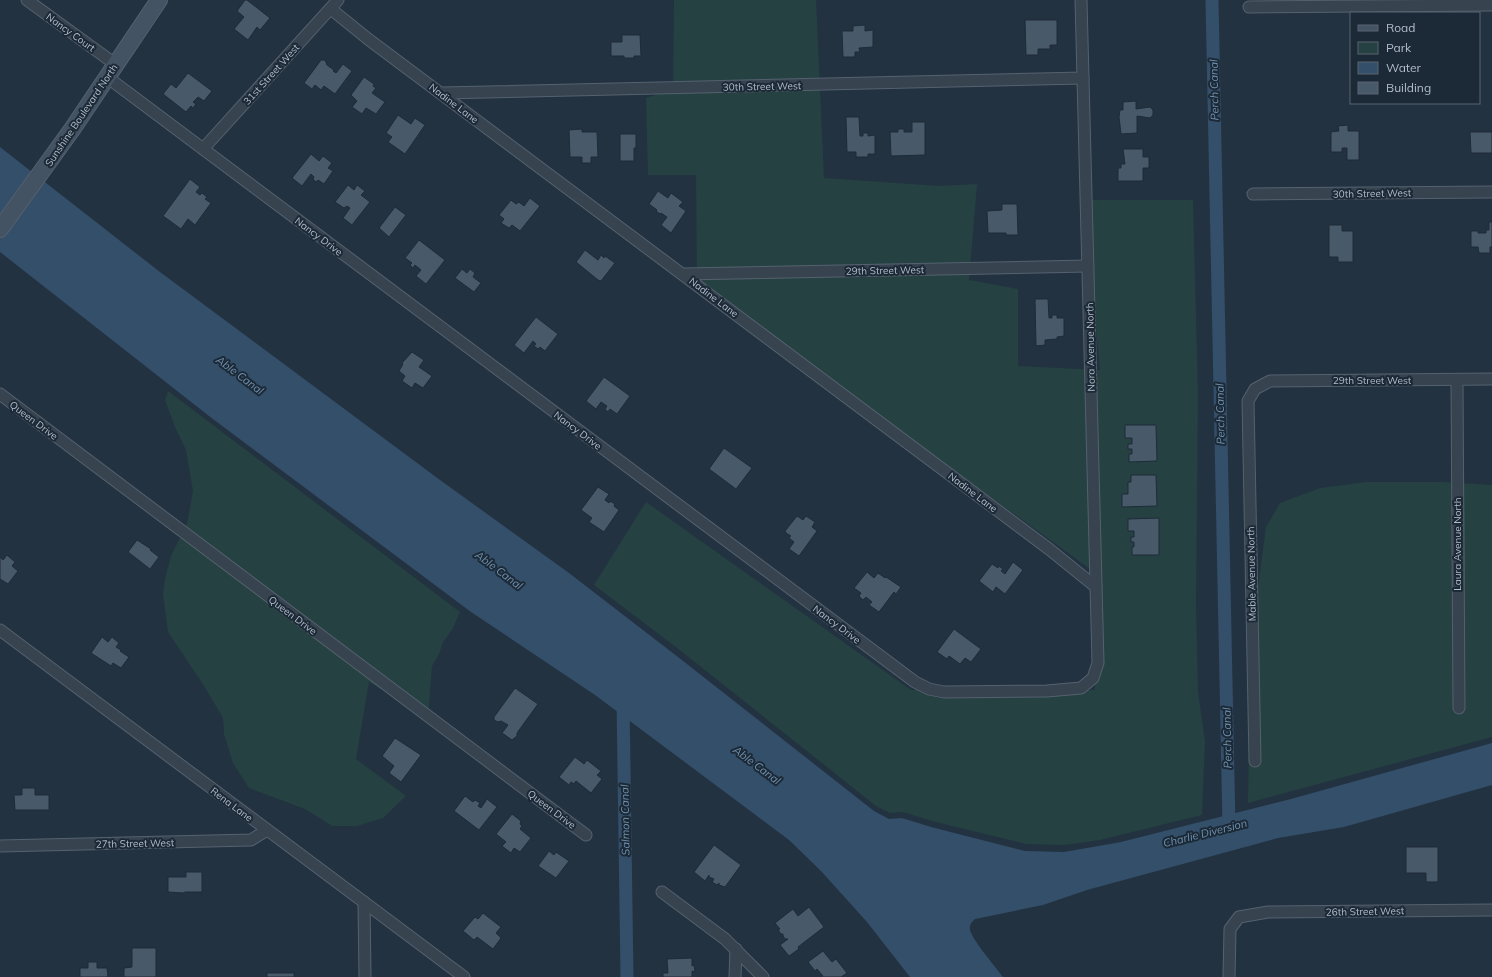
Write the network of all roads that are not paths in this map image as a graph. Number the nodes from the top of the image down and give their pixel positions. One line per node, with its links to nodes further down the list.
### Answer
1 (27, 0): 8 (street, Nancy Court)
2 (159, 0): 8 (street, Sunshine Boulevard North)
3 (338, 0): 7 (street, 31st Street West)
4 (1081, 0): 9 (street, Nora Avenue North)
5 (1492, 5): 6 (street)
6 (1249, 7)
7 (331, 9): 10 (street, Nadine Lane); 11 (street, 31st Street West)
8 (111, 71): 11 (street, Nancy Drive); 14 (street, Sunshine Boulevard North)
9 (1083, 78): 10 (street, 30th Street West); 15 (street, Nora Avenue North)
10 (441, 93): 16 (street, Nadine Lane)
11 (203, 149): 23 (street, Nancy Drive)
12 (1492, 192): 13 (street, 30th Street West)
13 (1253, 194)
14 (0, 229)
15 (1088, 266): 16 (street, 29th Street West); 21 (street, Nora Avenue North)
16 (683, 274): 21 (street, Nadine Lane)
17 (1492, 379): 18 (street, 29th Street West)
18 (1457, 380): 19 (street, 29th Street West); 24 (street, Laura Avenue North)
19 (1255, 389): 25 (street, Mable Avenue North)
20 (0, 394): 27 (street, Queen Drive)
21 (1096, 587): 23 (street, Nora Avenue North)
22 (0, 630): 26 (street, Rena Lane)
23 (1081, 688)
24 (1459, 708)
25 (1255, 760)
26 (267, 830): 28 (street, 27th Street West); 30 (street, Rena Lane)
27 (586, 835)
28 (0, 846)
29 (662, 892): 32 (street)
30 (364, 902): 33 (street); 34 (street, Rena Lane)
31 (1492, 910): 37 (street, 26th Street West)
32 (736, 949): 35 (street); 36 (street)
33 (365, 977)
34 (464, 977)
35 (735, 977)
36 (764, 977)
37 (1229, 977)

